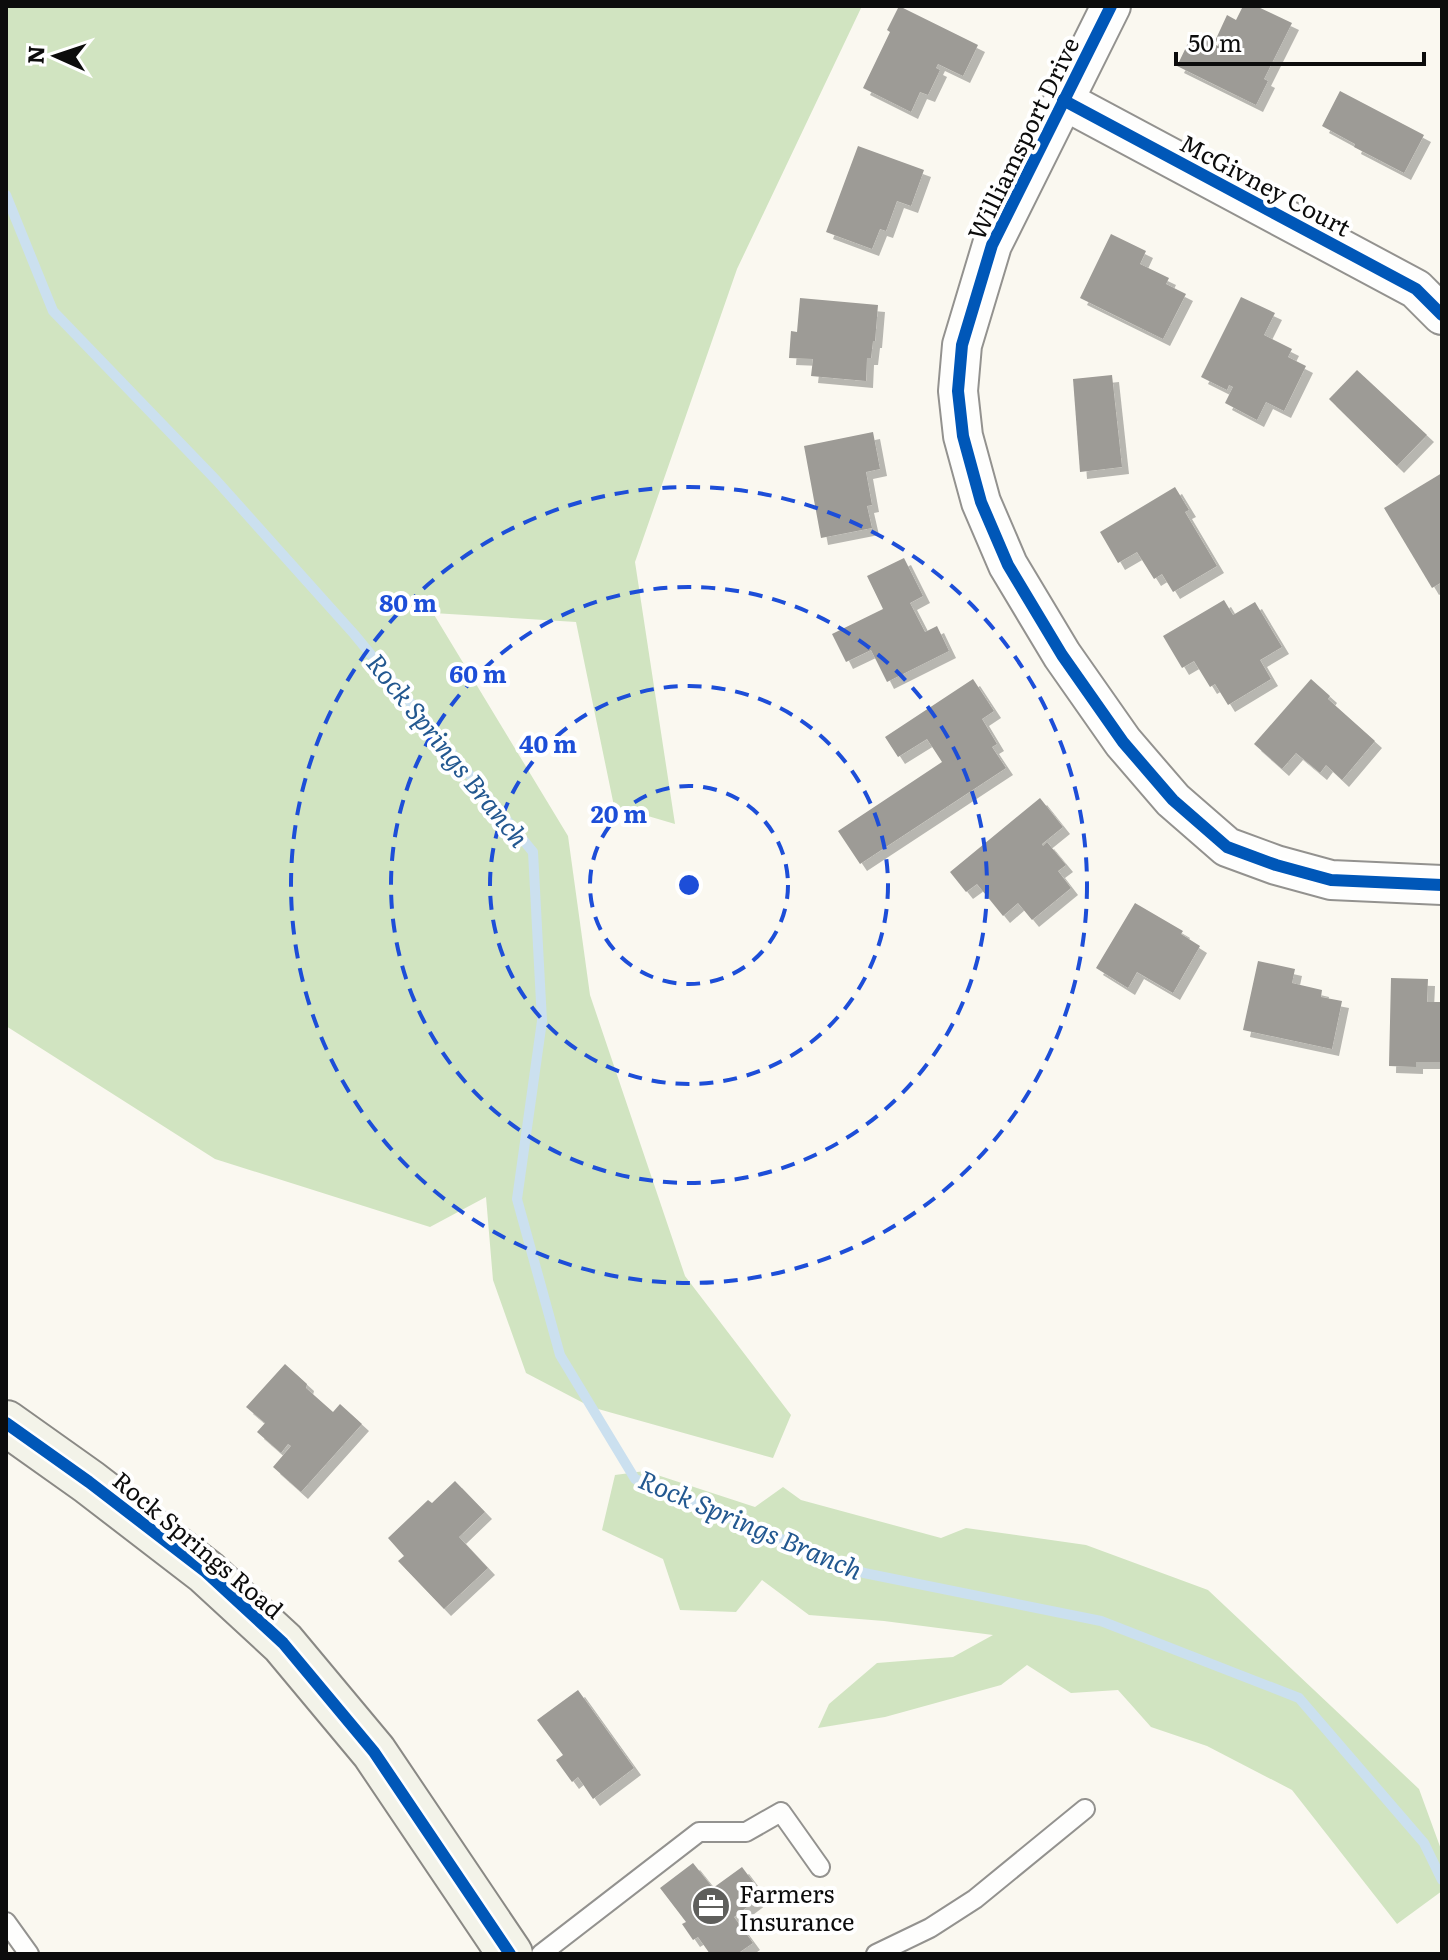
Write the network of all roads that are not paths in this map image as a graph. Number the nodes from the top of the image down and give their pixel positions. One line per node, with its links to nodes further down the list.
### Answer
1 (1111, 6): 2 (street, Williamsport Drive)
2 (1063, 100): 3 (street, McGivney Court); 4 (street, Williamsport Drive)
3 (1442, 315)
4 (1442, 885)
5 (6, 1423): 10 (street, Rock Springs Road)
6 (1085, 1809): 12 (lane)
7 (820, 1867): 11 (lane)
8 (6, 1922): 9 (lane)
9 (29, 1954)
10 (510, 1954)
11 (541, 1954)
12 (876, 1954)

